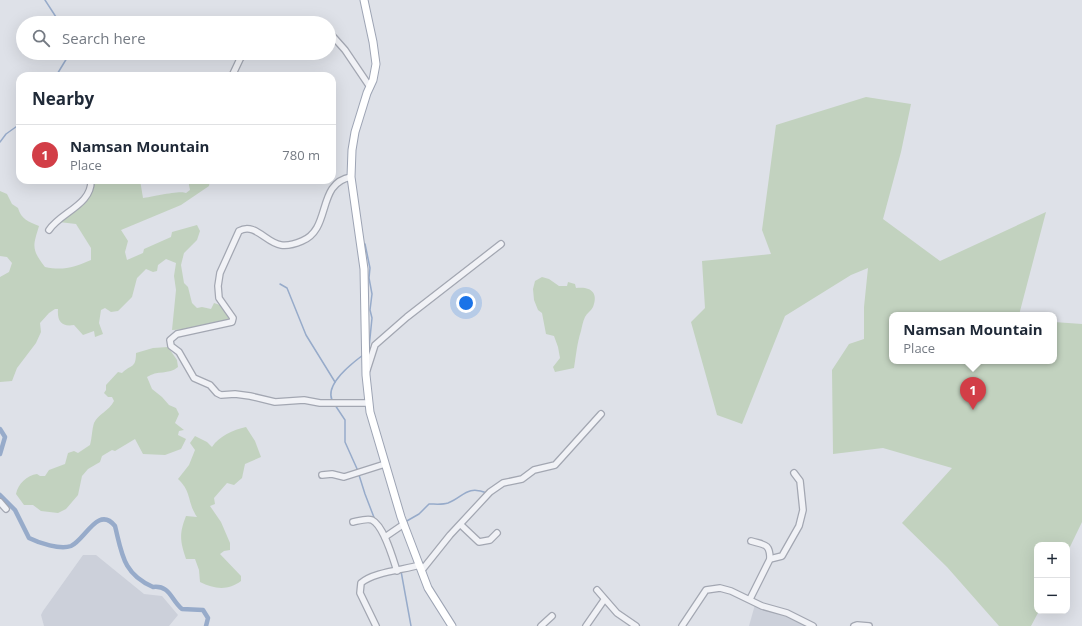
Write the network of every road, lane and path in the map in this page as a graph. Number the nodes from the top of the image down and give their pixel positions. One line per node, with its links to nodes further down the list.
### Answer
1 (361, 0): 3 (main road)
2 (364, 0): 3 (main road)
3 (365, 8): 7 (main road)
4 (336, 40): 7 (street)
5 (241, 60): 6 (street)
6 (234, 72)
7 (370, 87): 8 (main road)
8 (352, 177): 9 (street); 14 (main road)
9 (336, 183)
10 (91, 184): 12 (street)
11 (335, 184): 15 (street)
12 (49, 230)
13 (501, 244): 14 (street)
14 (366, 375): 15 (main road)
15 (369, 403): 17 (main road)
16 (601, 414): 24 (street)
17 (385, 464): 19 (street); 23 (main road)
18 (794, 473): 28 (street)
19 (322, 475)
20 (0, 502): 21 (street)
21 (6, 509)
22 (353, 522): 26 (street)
23 (404, 523): 26 (street); 29 (main road)
24 (461, 525): 25 (street); 29 (street)
25 (497, 533)
26 (385, 537): 30 (street)
27 (751, 541): 28 (street)
28 (770, 559): 32 (street)
29 (420, 566): 30 (street); 36 (main road)
30 (400, 570): 35 (street)
31 (597, 590): 33 (street)
32 (750, 599): 40 (street); 41 (street)
33 (604, 600): 38 (street); 39 (street)
34 (552, 616): 37 (street)
35 (376, 626)
36 (452, 626)
37 (541, 626)
38 (586, 626)
39 (636, 626)
40 (682, 626)
41 (813, 626)
42 (854, 626): 43 (street)
43 (869, 626)

